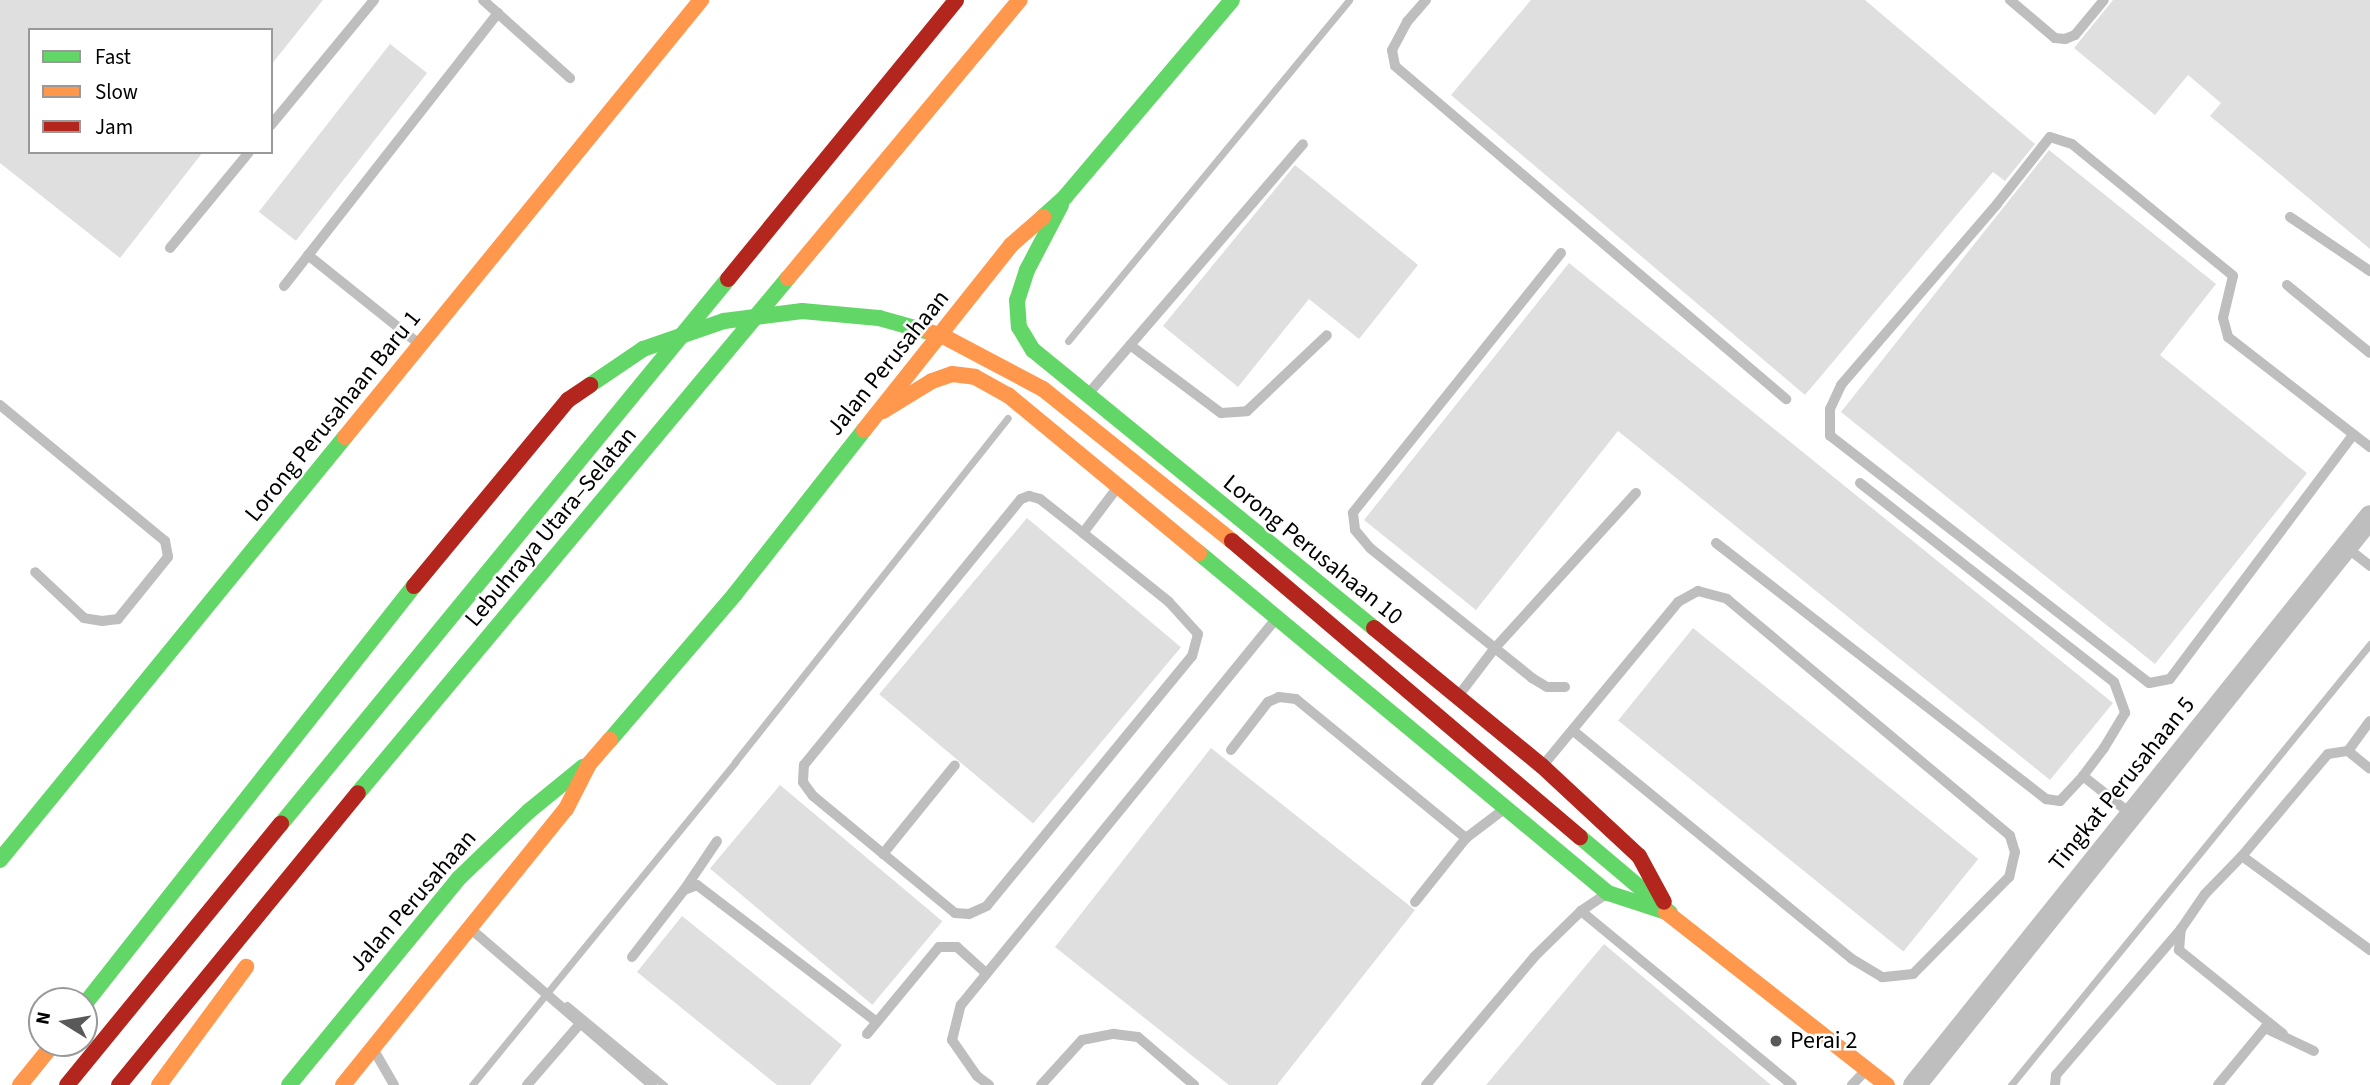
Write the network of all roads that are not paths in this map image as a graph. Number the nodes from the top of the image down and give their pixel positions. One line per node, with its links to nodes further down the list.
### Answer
1 (374, 0): 12 (lane)
2 (483, 0): 10 (lane)
3 (701, 0): 24 (main road, Lorong Perusahaan Baru 1)
4 (956, 0): 87 (main road, Lebuhraya Utara–Selatan)
5 (1020, 0): 62 (main road, Lebuhraya Utara–Selatan)
6 (1232, 0): 15 (main road, Jalan Perusahaan)
7 (1426, 0): 28 (lane)
8 (2010, 0): 9 (lane)
9 (2104, 0)
10 (498, 13): 11 (lane); 19 (lane)
11 (570, 78)
12 (273, 123)
13 (1303, 144): 25 (lane)
14 (247, 154): 17 (lane)
15 (1065, 197): 27 (main road, Lorong Perusahaan 10); 30 (main road, Jalan Perusahaan)
16 (2290, 217): 20 (lane)
17 (170, 248)
18 (1561, 253): 43 (lane)
19 (308, 255): 22 (lane); 24 (lane)
20 (2370, 271)
21 (2287, 285): 26 (lane)
22 (284, 286)
23 (1326, 335): 25 (lane)
24 (420, 344): 61 (main road, Lorong Perusahaan Baru 1)
25 (1130, 345): 27 (lane)
26 (2370, 353)
27 (1087, 395): 45 (main road, Lorong Perusahaan 10)
28 (1786, 399)
29 (0, 405): 41 (lane)
30 (873, 417): 34 (main road, Lorong Perusahaan 10); 50 (main road, Jalan Perusahaan)
31 (2353, 435): 31 (lane); 32 (lane)
32 (2370, 447)
33 (1860, 483): 54 (lane)
34 (1119, 486): 37 (lane); 42 (main road, Lorong Perusahaan 10)
35 (1636, 493): 43 (lane)
36 (2370, 516): 39 (street, Tingkat Perusahaan 5)
37 (1083, 533): 59 (lane); 59 (lane)
38 (1716, 543): 54 (lane)
39 (2346, 547): 40 (lane); 56 (street, Tingkat Perusahaan 5)
40 (2370, 566)
41 (35, 572)
42 (1276, 618): 55 (main road, Lorong Perusahaan 10); 74 (lane)
43 (1494, 649): 44 (lane); 45 (lane)
44 (1565, 687)
45 (1457, 697): 52 (main road, Lorong Perusahaan 10)
46 (2370, 721): 49 (lane)
47 (1573, 731): 47 (lane); 52 (lane)
48 (1231, 750): 57 (lane)
49 (2348, 751): 53 (lane); 60 (lane)
50 (589, 764): 68 (main road, Jalan Perusahaan); 81 (main road, Jalan Perusahaan)
51 (955, 765): 59 (lane)
52 (1542, 766): 67 (main road, Lorong Perusahaan 10)
53 (2370, 769)
54 (2083, 776): 56 (lane)
55 (1505, 808): 57 (lane); 64 (main road, Lorong Perusahaan 10)
56 (2131, 814): 101 (street, Tingkat Perusahaan 5)
57 (1466, 838): 65 (lane)
58 (717, 841): 63 (lane)
59 (883, 854)
60 (2242, 856): 69 (lane); 72 (lane)
61 (0, 860)
62 (279, 888): 70 (main road); 88 (main road, Lebuhraya Utara–Selatan)
63 (684, 890): 73 (lane); 76 (lane)
64 (1608, 893): 66 (lane); 67 (main road, Lorong Perusahaan 10)
65 (1415, 902)
66 (1581, 911): 97 (lane); 98 (lane)
67 (1670, 913): 75 (main road); 84 (main road, Lorong Perusahaan 10)
68 (470, 928): 77 (lane); 80 (main road, Jalan Perusahaan)
69 (2180, 929): 79 (lane); 102 (lane)
70 (266, 932)
71 (258, 949): 89 (main road)
72 (2370, 950)
73 (632, 957)
74 (986, 973): 76 (lane); 94 (lane)
75 (98, 987)
76 (877, 1022): 78 (lane)
77 (579, 1025): 92 (lane); 93 (lane)
78 (867, 1034)
79 (2283, 1034): 82 (lane); 103 (lane)
80 (373, 1049): 85 (main road, Jalan Perusahaan); 91 (lane)
81 (317, 1050): 85 (main road); 90 (main road, Jalan Perusahaan)
82 (2314, 1051)
83 (43, 1057): 86 (main road)
84 (1866, 1069): 99 (lane); 100 (main road, Lorong Perusahaan 10)
85 (347, 1081)
86 (20, 1085)
87 (67, 1085)
88 (119, 1085)
89 (159, 1085)
90 (289, 1085)
91 (394, 1085)
92 (527, 1085)
93 (652, 1085)
94 (989, 1085)
95 (1041, 1085): 96 (lane)
96 (1194, 1085)
97 (1426, 1085)
98 (1792, 1085)
99 (1852, 1085)
100 (1887, 1085)
101 (1914, 1085)
102 (2055, 1085)
103 (2217, 1085)

